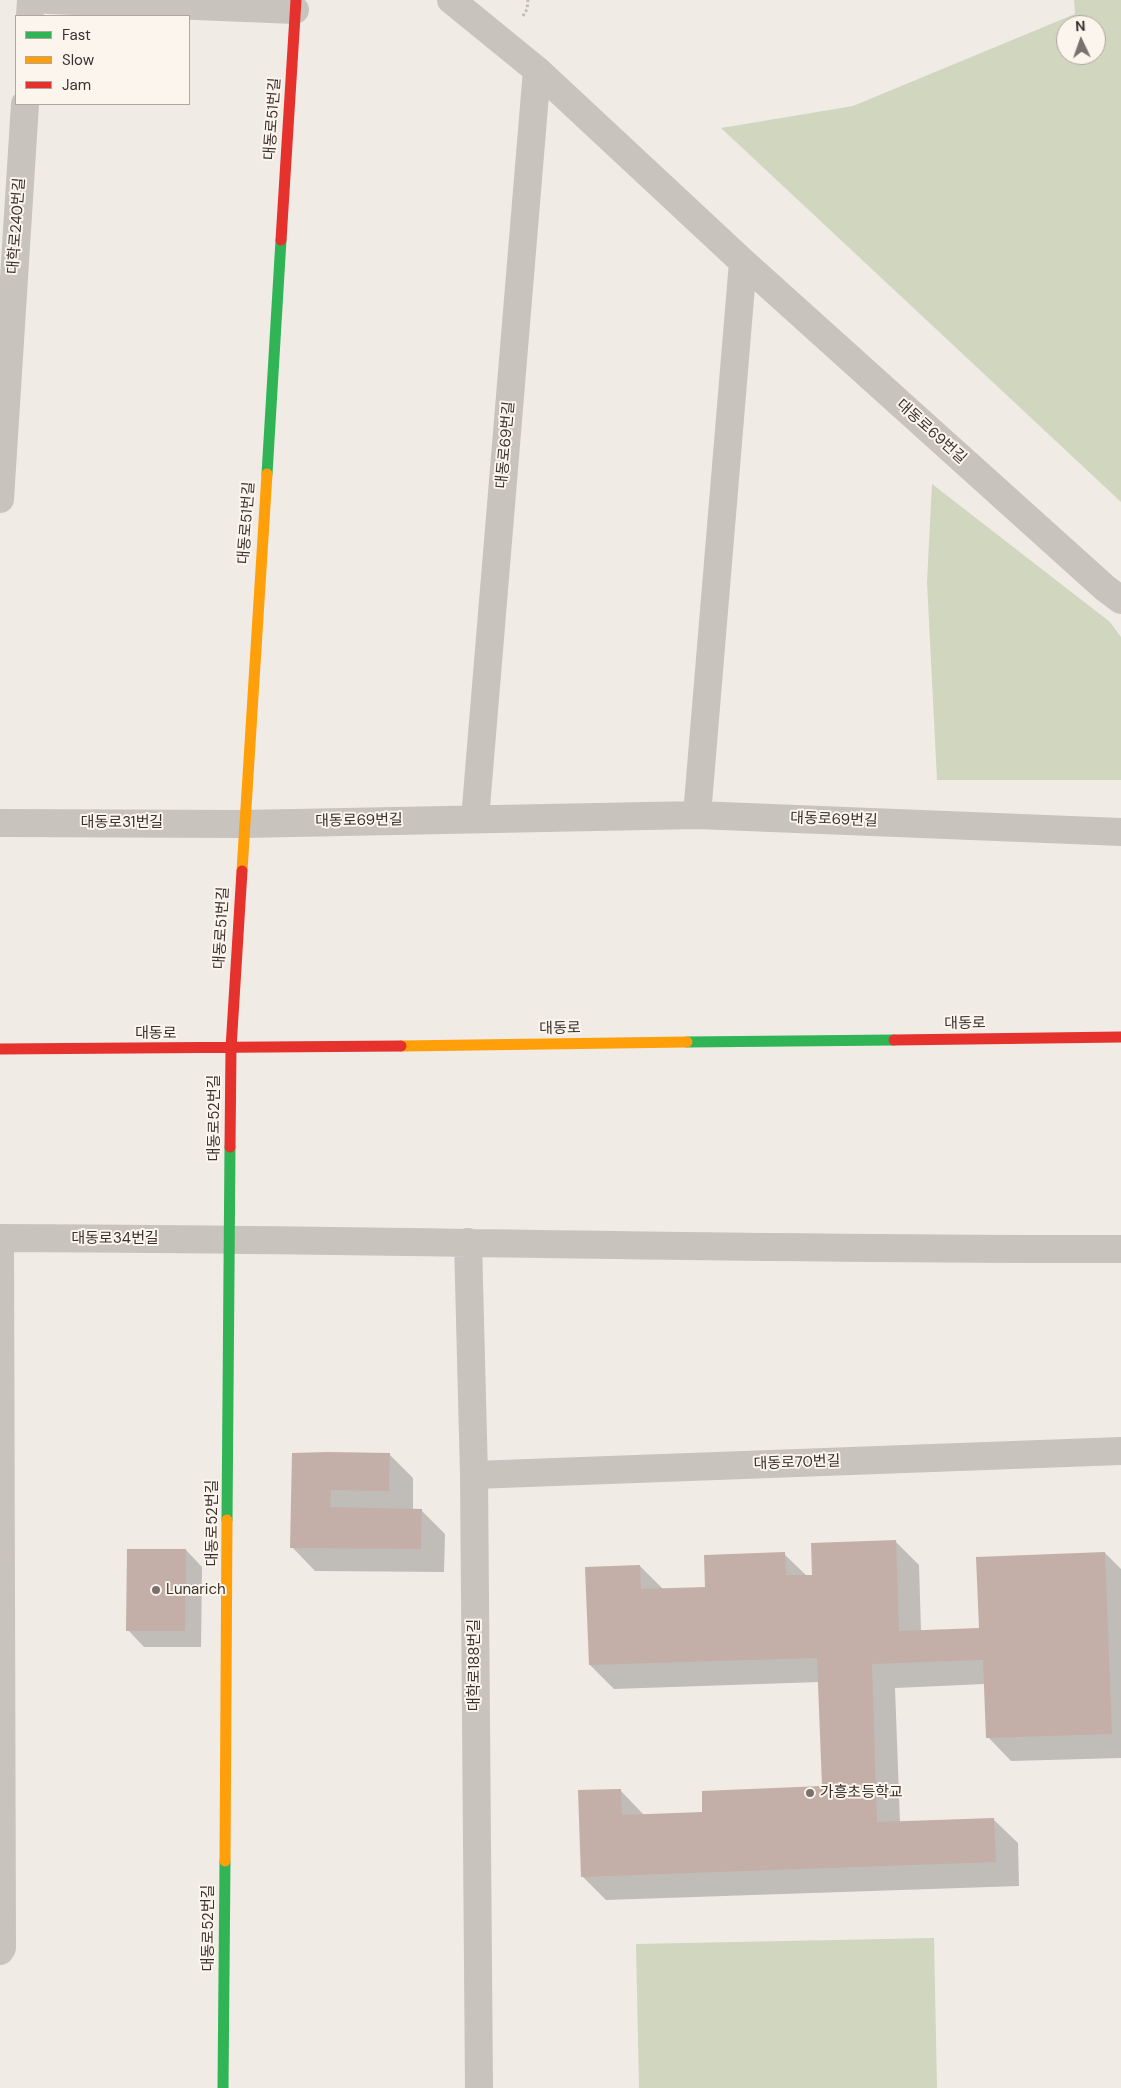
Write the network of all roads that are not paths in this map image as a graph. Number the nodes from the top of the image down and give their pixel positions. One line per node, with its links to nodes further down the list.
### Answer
1 (31, 0): 5 (street)
2 (50, 0): 4 (street)
3 (451, 0): 6 (street, 대동로69번길)
4 (295, 5): 14 (street, 대동로51번길)
5 (30, 15)
6 (538, 70): 8 (street, 대동로69번길); 12 (street, 대동로69번길)
7 (25, 105): 9 (street, 대학로240번길)
8 (743, 262): 10 (street, 대동로69번길); 11 (street)
9 (0, 499)
10 (1121, 600)
11 (697, 815): 12 (street, 대동로69번길); 15 (street, 대동로69번길)
12 (475, 819): 14 (street, 대동로69번길)
13 (0, 823): 14 (street, 대동로31번길)
14 (243, 824): 18 (street, 대동로51번길)
15 (1121, 832)
16 (1121, 1037): 18 (street, 대동로)
17 (0, 1048): 18 (street, 대동로)
18 (231, 1048): 20 (street, 대동로52번길)
19 (0, 1238): 20 (street, 대동로34번길); 25 (street, 대동로34번길)
20 (230, 1239): 21 (street, 대동로34번길); 26 (street, 대동로52번길)
21 (468, 1242): 22 (street, 대동로34번길); 24 (street, 대학로188번길)
22 (1121, 1249)
23 (1121, 1451): 24 (street, 대동로70번길)
24 (474, 1475): 27 (street, 대학로188번길)
25 (0, 1951)
26 (223, 2088)
27 (479, 2088)

